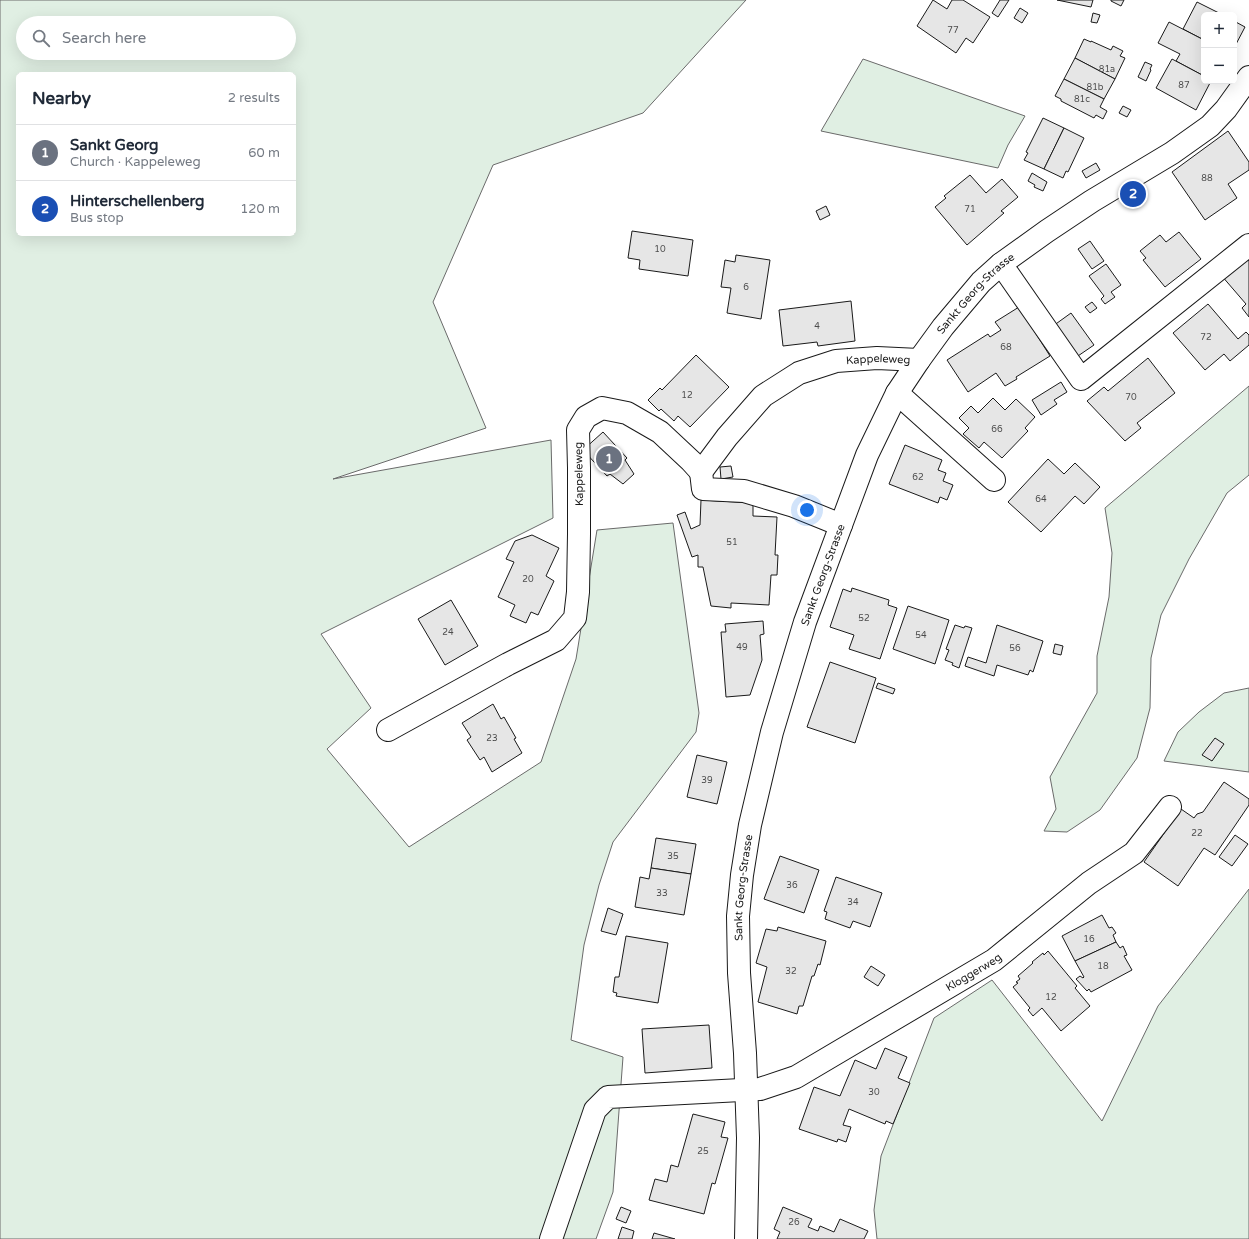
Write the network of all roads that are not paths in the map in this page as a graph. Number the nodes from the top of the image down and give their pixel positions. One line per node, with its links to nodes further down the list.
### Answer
1 (1249, 77): 3 (street, Sankt Georg-Strasse)
2 (1249, 245): 3 (street)
3 (1001, 264): 4 (street, Sankt Georg-Strasse)
4 (919, 360): 5 (street, Sankt Georg-Strasse); 6 (street, Kappeleweg)
5 (897, 393): 7 (street); 8 (street, Sankt Georg-Strasse)
6 (701, 472): 8 (street); 9 (street, Kappeleweg)
7 (994, 480)
8 (841, 525): 11 (street, Sankt Georg-Strasse)
9 (388, 730)
10 (1170, 807): 11 (street, Kloggerweg)
11 (746, 1090): 12 (street, Kloggerweg); 13 (street, Sankt Georg-Strasse)
12 (551, 1239)
13 (746, 1239)

